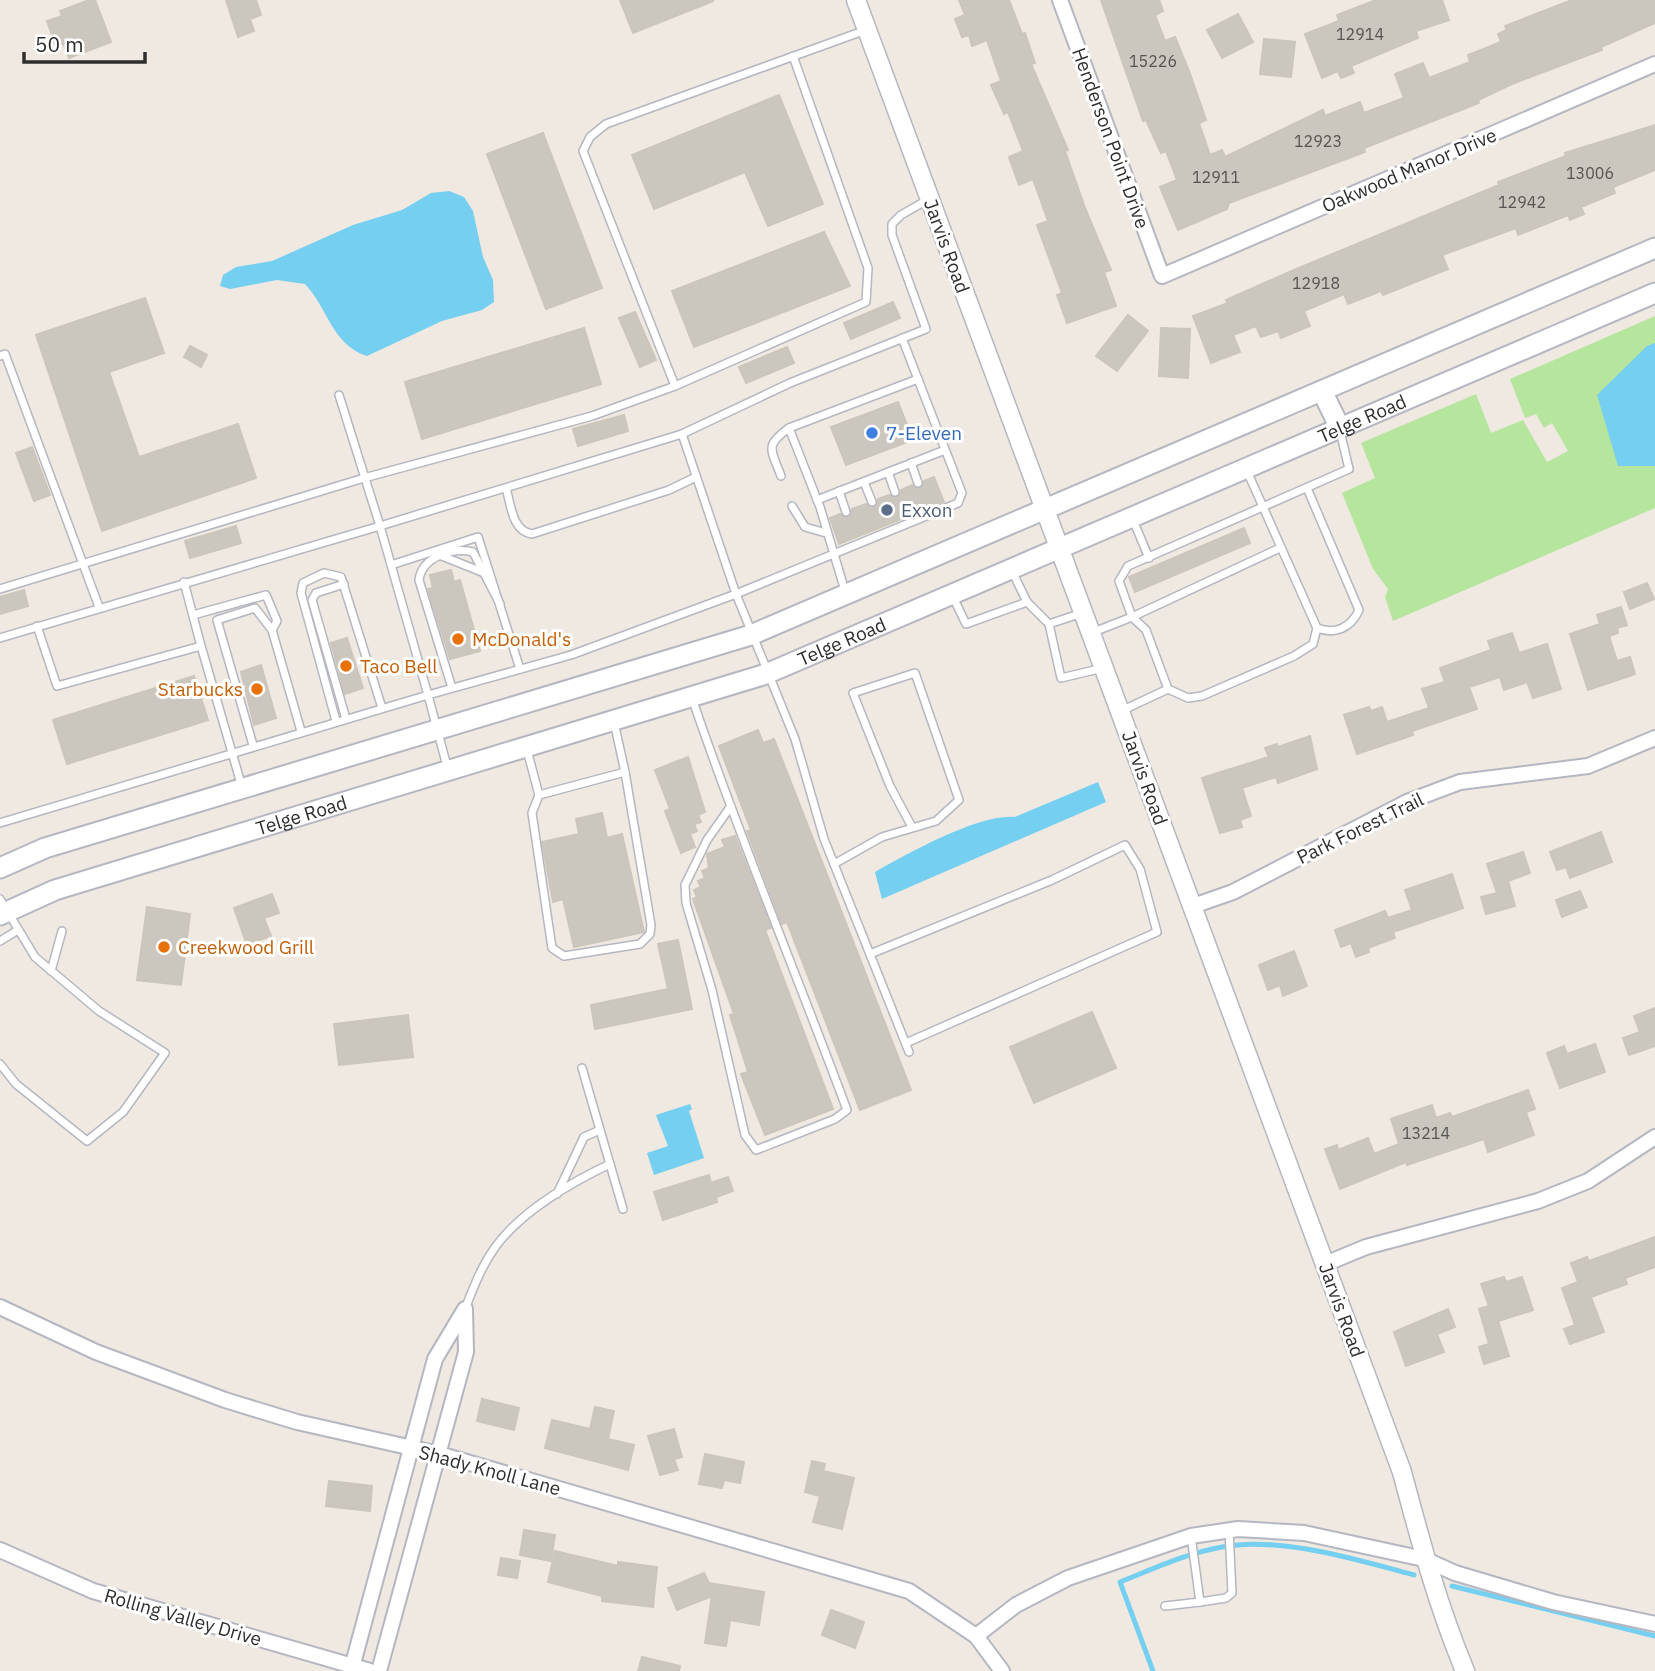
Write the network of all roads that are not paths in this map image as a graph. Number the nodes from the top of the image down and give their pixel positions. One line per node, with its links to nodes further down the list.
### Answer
1 (856, 0): 3 (street, Jarvis Road)
2 (1060, 0): 8 (street, Henderson Point Drive)
3 (867, 29): 4 (lane); 6 (street, Jarvis Road)
4 (793, 56): 13 (lane); 13 (lane)
5 (1655, 64): 8 (street, Oakwood Manor Drive)
6 (930, 199): 10 (lane); 37 (street, Jarvis Road)
7 (1655, 248): 14 (main road, Telge Road)
8 (1162, 276)
9 (1655, 293): 16 (main road, Telge Road)
10 (902, 338): 12 (lane); 18 (lane)
11 (0, 356): 46 (lane)
12 (918, 379): 17 (lane); 19 (lane)
13 (675, 386): 25 (lane)
14 (1322, 391): 16 (main road); 37 (main road, Telge Road)
15 (339, 395): 25 (lane)
16 (1339, 426): 21 (main road, Telge Road); 29 (lane)
17 (789, 428): 23 (lane); 32 (lane)
18 (682, 434): 24 (lane); 28 (lane)
19 (946, 450): 20 (lane); 43 (lane)
20 (911, 463): 22 (lane); 27 (lane)
21 (1246, 467): 35 (lane); 38 (main road, Telge Road)
22 (888, 472): 26 (lane); 31 (lane)
23 (780, 476)
24 (696, 477): 28 (lane); 53 (lane)
25 (364, 478): 39 (lane); 46 (lane)
26 (864, 482): 30 (lane); 33 (lane)
27 (918, 483)
28 (506, 488): 39 (lane)
29 (1307, 488): 35 (lane); 64 (lane)
30 (839, 491): 32 (lane); 36 (lane)
31 (895, 492)
32 (817, 500): 40 (lane)
33 (872, 502)
34 (792, 506): 40 (lane)
35 (1262, 508): 42 (lane); 45 (lane)
36 (846, 512)
37 (1046, 512): 41 (street, Jarvis Road); 55 (main road, Telge Road)
38 (1132, 516): 41 (main road, Telge Road); 45 (lane)
39 (380, 526): 47 (lane); 51 (lane)
40 (826, 533): 43 (lane)
41 (1059, 547): 48 (main road, Telge Road); 59 (street, Jarvis Road)
42 (1280, 548): 61 (lane); 64 (lane)
43 (832, 554): 53 (lane); 55 (lane)
44 (442, 556): 49 (lane); 49 (lane); 73 (lane)
45 (1149, 558): 61 (lane)
46 (84, 563): 52 (lane); 58 (lane)
47 (391, 565): 57 (lane); 75 (lane)
48 (1011, 568): 54 (main road, Telge Road); 56 (lane)
49 (482, 572): 57 (lane)
50 (342, 581): 77 (lane); 79 (lane); 80 (lane)
51 (184, 582): 58 (lane); 60 (lane)
52 (0, 589)
53 (736, 594): 67 (lane); 71 (lane)
54 (951, 594): 56 (lane); 72 (main road, Telge Road)
55 (847, 596): 67 (main road, Telge Road)
56 (1027, 602): 62 (lane)
57 (500, 604): 71 (lane)
58 (99, 607): 63 (lane)
59 (1083, 613): 62 (lane); 66 (street, Jarvis Road)
60 (193, 615): 65 (lane); 69 (lane)
61 (1132, 617): 66 (lane); 74 (lane)
62 (1049, 624): 70 (lane)
63 (37, 626): 68 (lane); 69 (lane)
64 (1317, 628): 74 (lane)
65 (272, 630): 83 (lane); 85 (lane)
66 (1091, 633): 70 (street, Jarvis Road)
67 (751, 635): 72 (lane); 82 (main road, Telge Road)
68 (0, 638)
69 (201, 646): 87 (lane)
70 (1104, 668): 78 (street, Jarvis Road)
71 (520, 669): 73 (lane)
72 (766, 674): 76 (main road, Telge Road); 95 (lane)
73 (452, 688): 75 (lane)
74 (1168, 689): 78 (lane)
75 (428, 695): 77 (lane); 82 (lane)
76 (692, 697): 81 (main road, Telge Road); 92 (lane)
77 (382, 708): 79 (lane)
78 (1120, 711): 97 (street, Jarvis Road)
79 (346, 719): 80 (lane)
80 (337, 721): 83 (lane)
81 (614, 721): 86 (main road, Telge Road); 89 (lane)
82 (438, 730): 88 (lane); 90 (main road, Telge Road)
83 (302, 731): 85 (lane)
84 (1655, 738): 97 (street, Park Forest Trail)
85 (253, 745): 87 (lane)
86 (526, 747): 88 (main road, Telge Road); 91 (lane)
87 (233, 751): 90 (lane); 93 (lane)
88 (449, 771): 98 (main road, Telge Road)
89 (625, 772): 91 (lane); 91 (lane)
90 (243, 789): 96 (main road, Telge Road)
91 (538, 795)
92 (731, 806): 92 (lane)
93 (0, 823)
94 (912, 827): 94 (lane); 95 (lane)
95 (834, 864): 102 (lane)
96 (0, 868)
97 (1193, 906): 113 (street, Jarvis Road)
98 (2, 908): 99 (lane)
99 (18, 930): 101 (lane); 103 (lane)
100 (62, 931): 103 (lane)
101 (0, 941)
102 (870, 954): 104 (lane); 104 (lane)
103 (51, 971): 106 (lane)
104 (906, 1043): 105 (lane)
105 (909, 1052)
106 (0, 1064)
107 (582, 1068): 108 (lane)
108 (600, 1130): 110 (lane); 111 (lane)
109 (1655, 1137): 113 (street)
110 (610, 1164): 111 (lane); 112 (lane)
111 (556, 1196): 115 (lane)
112 (623, 1209)
113 (1325, 1264): 121 (street, Jarvis Road)
114 (0, 1307): 116 (street, Shady Knoll Lane)
115 (465, 1309): 116 (street); 117 (street)
116 (412, 1448): 117 (street, Shady Knoll Lane); 126 (street)
117 (439, 1454): 125 (street, Shady Knoll Lane); 128 (street)
118 (1228, 1530): 119 (street); 121 (street); 122 (lane)
119 (1191, 1536): 122 (lane); 125 (street)
120 (0, 1550): 126 (street, Rolling Valley Drive)
121 (1424, 1559): 124 (street); 130 (street, Jarvis Road)
122 (1200, 1602): 123 (lane)
123 (1165, 1606)
124 (1655, 1624)
125 (976, 1636): 129 (street, Shady Knoll Lane)
126 (351, 1668): 127 (street, Rolling Valley Drive)
127 (370, 1671)
128 (379, 1671)
129 (1002, 1671)
130 (1465, 1671)

